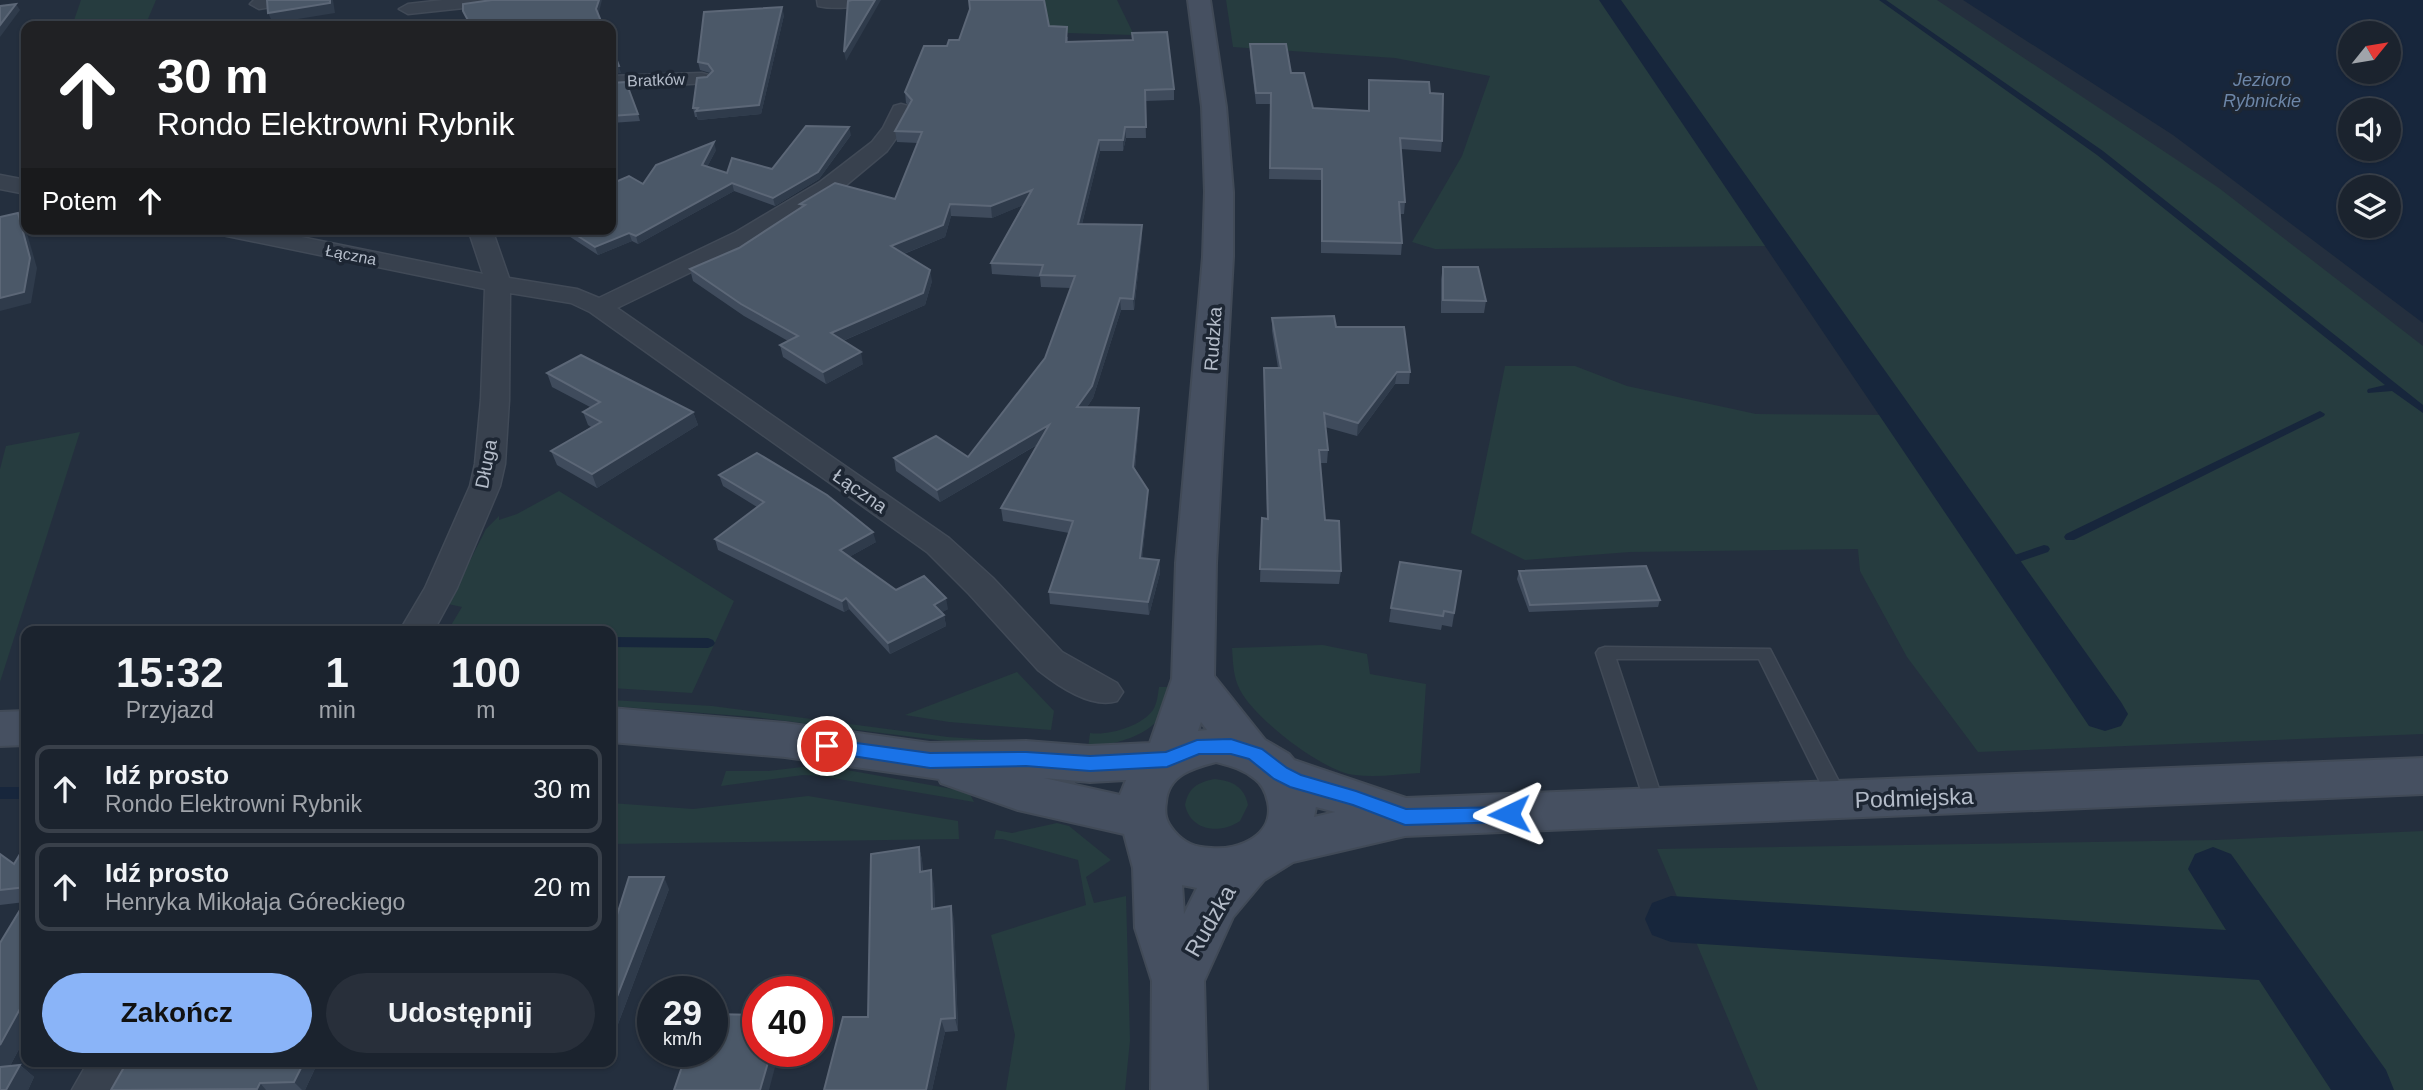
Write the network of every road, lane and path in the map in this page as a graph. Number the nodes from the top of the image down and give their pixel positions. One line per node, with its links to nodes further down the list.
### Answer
1 (283, 0): 6 (street)
2 (492, 0): 7 (street)
3 (862, 0): 5 (street)
4 (1199, 0): 19 (main road, Rudzka)
5 (824, 2)
6 (259, 4)
7 (406, 4): 8 (street)
8 (413, 21)
9 (702, 79): 10 (street, Bratków)
10 (616, 82)
11 (901, 110): 17 (street)
12 (0, 182): 13 (street)
13 (21, 186)
14 (256, 235): 16 (street, Łączna)
15 (482, 235): 16 (street)
16 (498, 281): 17 (street, Łączna); 18 (street, Długa)
17 (599, 307): 20 (street, Łączna)
18 (419, 626)
19 (1193, 679): 24 (main road, Rudzka); 26 (main road)
20 (1105, 692)
21 (616, 725): 25 (main road)
22 (21, 728): 23 (main road)
23 (0, 729)
24 (1167, 760): 25 (main road); 26 (main road); 31 (main road)
25 (930, 761): 31 (main road)
26 (1264, 762): 30 (main road, Podmiejska); 32 (main road)
27 (2423, 776): 28 (main road, Podmiejska)
28 (1839, 801): 29 (main road, Podmiejska); 29 (lane)
29 (1656, 809): 30 (main road, Podmiejska)
30 (1405, 817): 32 (main road, Podmiejska)
31 (1146, 830): 32 (main road); 33 (main road, Rudzka)
32 (1262, 856): 33 (main road, Rudzka)
33 (1178, 981): 36 (main road, Rudzka)
34 (111, 1067): 35 (street)
35 (95, 1090)
36 (1179, 1090)

